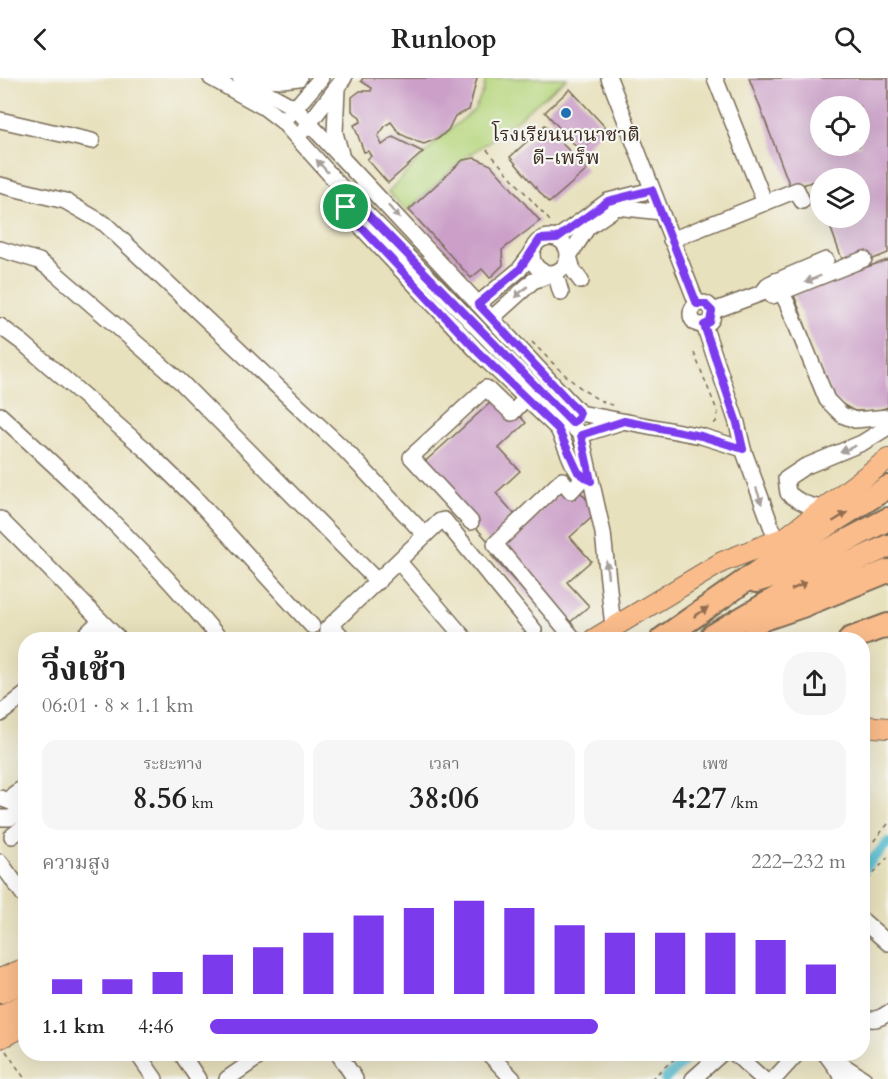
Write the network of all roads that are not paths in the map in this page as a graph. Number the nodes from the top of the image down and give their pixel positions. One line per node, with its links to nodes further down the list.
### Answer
1 (211, 78): 11 (street)
2 (240, 78): 9 (street)
3 (250, 78): 4 (street)
4 (299, 78)
5 (321, 78): 9 (street)
6 (715, 78): 20 (street)
7 (611, 79): 17 (street)
8 (341, 82): 12 (street); 15 (street)
9 (295, 108): 11 (street); 12 (street)
10 (0, 120): 14 (street)
11 (282, 121): 13 (street)
12 (310, 124): 13 (street); 15 (street)
13 (297, 138): 18 (street, one-way to 13)
14 (92, 141)
15 (341, 156): 33 (street, one-way to 33)
16 (0, 185): 56 (street)
17 (652, 190): 21 (street); 22 (street)
18 (347, 193): 39 (street); 40 (street)
19 (802, 201): 20 (street)
20 (765, 203): 23 (street)
21 (661, 213): 23 (street); 26 (street)
22 (557, 238): 25 (street); 26 (street)
23 (671, 240): 34 (street)
24 (0, 249): 61 (street)
25 (532, 253): 29 (street); 33 (street)
26 (569, 256): 29 (street); 30 (street)
27 (864, 259): 31 (street, one-way to 31)
28 (826, 260): 31 (street)
29 (555, 273): 32 (street); 36 (street, one-way to 36)
30 (581, 281)
31 (778, 287): 35 (street); 44 (street)
32 (561, 293)
33 (478, 304): 36 (street)
34 (697, 304): 35 (street); 37 (street)
35 (712, 311): 37 (street)
36 (492, 318): 45 (street)
37 (704, 325): 48 (street)
38 (0, 326): 70 (street)
39 (490, 340): 40 (street); 45 (street)
40 (478, 352): 41 (street)
41 (526, 398): 50 (street); 55 (street)
42 (0, 415): 69 (street)
43 (623, 415): 45 (street); 47 (street); 48 (street)
44 (888, 417)
45 (575, 418): 47 (street)
46 (888, 427): 52 (street, one-way to 52)
47 (581, 435): 50 (street)
48 (743, 449): 57 (street, one-way to 57)
49 (888, 459): 52 (main road)
50 (588, 479): 65 (street, one-way to 50); 72 (street)
51 (888, 487): 62 (highway, one-way to 51)
52 (822, 508): 57 (main road)
53 (0, 519): 63 (street)
54 (888, 519): 62 (highway)
55 (471, 522)
56 (425, 535): 59 (street); 66 (street)
57 (777, 542): 65 (main road)
58 (888, 546): 75 (highway, one-way to 58)
59 (399, 562): 61 (street); 71 (street)
60 (888, 571): 76 (highway)
61 (378, 582): 70 (street)
62 (740, 585): 74 (highway, one-way to 62)
63 (100, 621): 67 (street); 68 (street)
64 (887, 625): 77 (highway)
65 (613, 627): 73 (main road)
66 (534, 630)
67 (88, 632)
68 (112, 632)
69 (214, 632)
70 (321, 632)
71 (459, 632)
72 (568, 632)
73 (599, 632)
74 (672, 632)
75 (719, 632)
76 (726, 632)
77 (868, 632)
78 (18, 700): 79 (street)
79 (0, 714)
80 (870, 727): 81 (main road)
81 (888, 728)
82 (18, 791): 83 (street)
83 (17, 811): 84 (street); 85 (street)
84 (0, 818)
85 (12, 836)
86 (0, 862): 87 (street)
87 (18, 887)
88 (870, 927): 89 (street)
89 (888, 943)
90 (18, 971): 91 (main road)
91 (0, 979)
92 (18, 984): 93 (highway)
93 (0, 992)
94 (18, 1008): 96 (highway)
95 (888, 1014): 97 (street)
96 (0, 1017)
97 (870, 1019)
98 (18, 1030): 99 (main road)
99 (0, 1038)
100 (143, 1061): 110 (street)
101 (186, 1061): 111 (street)
102 (253, 1061): 112 (street)
103 (343, 1061): 113 (street)
104 (496, 1061): 114 (street)
105 (713, 1061): 115 (street)
106 (743, 1061): 116 (street)
107 (790, 1061): 117 (street)
108 (831, 1061): 118 (street)
109 (837, 1061): 119 (street)
110 (155, 1079)
111 (198, 1079)
112 (227, 1079)
113 (355, 1079)
114 (513, 1079)
115 (693, 1079)
116 (763, 1079)
117 (774, 1079)
118 (844, 1079)
119 (864, 1079)

